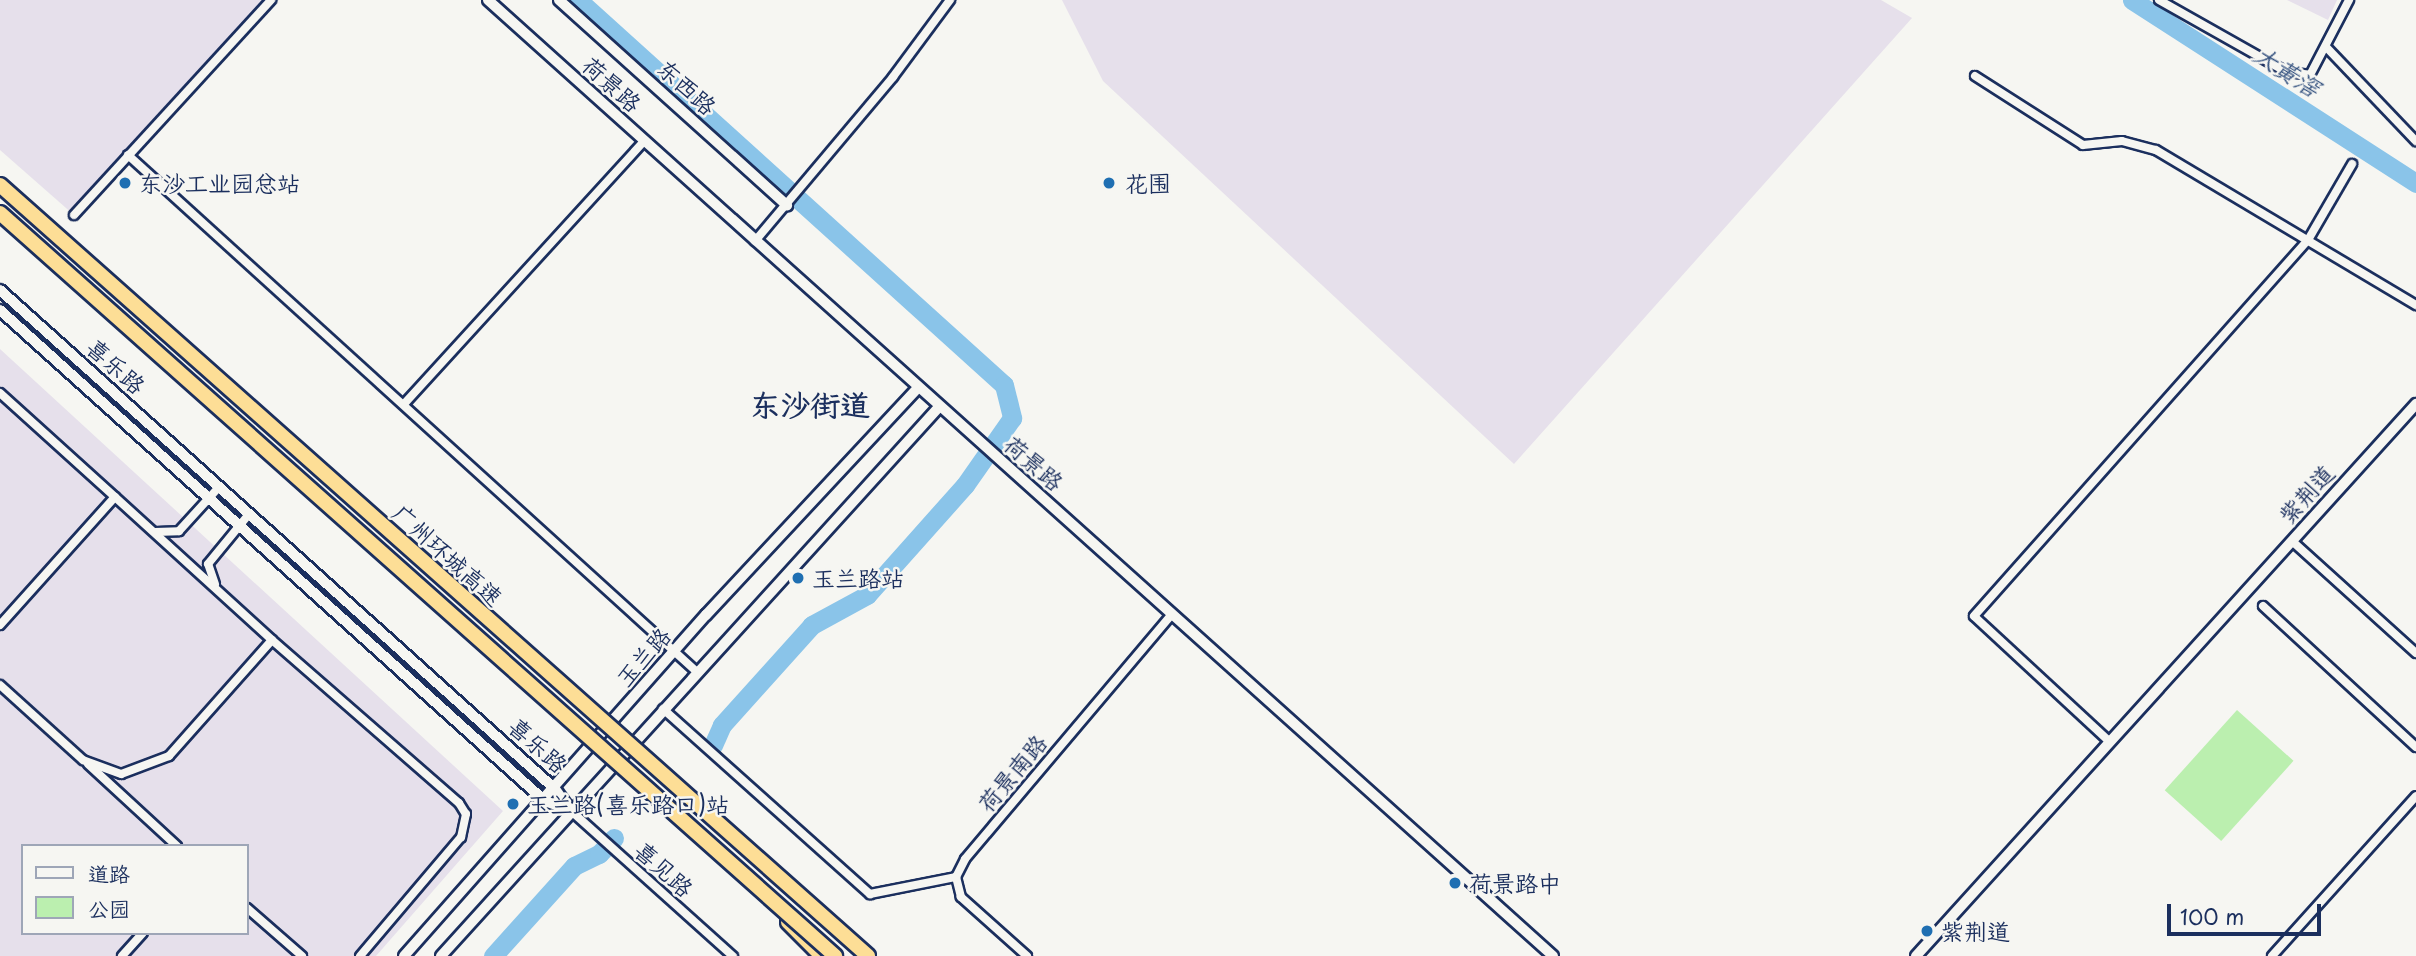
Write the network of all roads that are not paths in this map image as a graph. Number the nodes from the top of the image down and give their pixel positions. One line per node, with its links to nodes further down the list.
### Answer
1 (271, 0): 11 (street)
2 (488, 0): 9 (street, 荷景路)
3 (559, 0): 14 (street, 东西路)
4 (950, 0): 14 (street)
5 (2159, 0): 7 (street)
6 (2348, 0): 7 (street)
7 (2327, 48): 10 (street)
8 (1975, 76): 17 (street)
9 (644, 141): 18 (street, 荷景路); 24 (street)
10 (2416, 141)
11 (128, 155): 16 (street); 24 (street)
12 (2353, 164): 17 (street)
13 (0, 186): 64 (highway, 广州环城高速, bridge)
14 (788, 204): 18 (street)
15 (0, 213): 52 (highway, 广州环城高速, bridge)
16 (74, 215)
17 (2308, 240): 20 (street); 44 (street)
18 (755, 241): 22 (street, 荷景路)
19 (0, 290): 27 (street, 喜乐路)
20 (2416, 305)
21 (0, 310): 29 (street, 喜乐路)
22 (918, 388): 26 (street, 荷景路); 39 (street, 玉兰路)
23 (0, 393): 28 (street)
24 (404, 404): 39 (street)
25 (2416, 404): 33 (street, 紫荆道)
26 (939, 407): 36 (street, 荷景路); 41 (street)
27 (219, 486): 29 (street); 30 (street, 喜乐路)
28 (115, 497): 31 (street); 37 (street)
29 (211, 497): 31 (street); 32 (street, 喜乐路)
30 (249, 514): 32 (street); 47 (street, 喜乐路)
31 (145, 524): 34 (street)
32 (240, 524): 34 (street); 49 (street, 喜乐路)
33 (2292, 541): 40 (street); 44 (street, 紫荆道)
34 (220, 593): 38 (street)
35 (2263, 606): 45 (street)
36 (1172, 614): 53 (street, 荷景南路); 66 (street, 荷景路)
37 (0, 625)
38 (272, 640): 46 (street); 58 (street)
39 (674, 653): 41 (street); 47 (street, 玉兰路)
40 (2416, 653)
41 (697, 672): 43 (street)
42 (0, 685): 46 (street)
43 (663, 709): 50 (street); 53 (street)
44 (2110, 742): 67 (street, 紫荆道)
45 (2416, 747)
46 (83, 760): 51 (street)
47 (555, 789): 49 (street, 玉兰路); 50 (street, 喜乐路)
48 (2416, 796): 68 (street)
49 (545, 801): 50 (street, 喜乐路); 59 (street, 玉兰路)
50 (570, 810): 60 (street); 61 (street, 喜见路)
51 (175, 844)
52 (725, 858): 62 (highway, bridge); 63 (highway, 广州环城高速, bridge)
53 (956, 877): 65 (street)
54 (248, 909): 57 (street)
55 (141, 935): 56 (street)
56 (122, 956)
57 (302, 956)
58 (360, 956)
59 (404, 956)
60 (441, 956)
61 (733, 956)
62 (822, 956)
63 (835, 956)
64 (869, 956)
65 (1027, 956)
66 (1553, 956)
67 (1916, 956)
68 (2272, 956)

